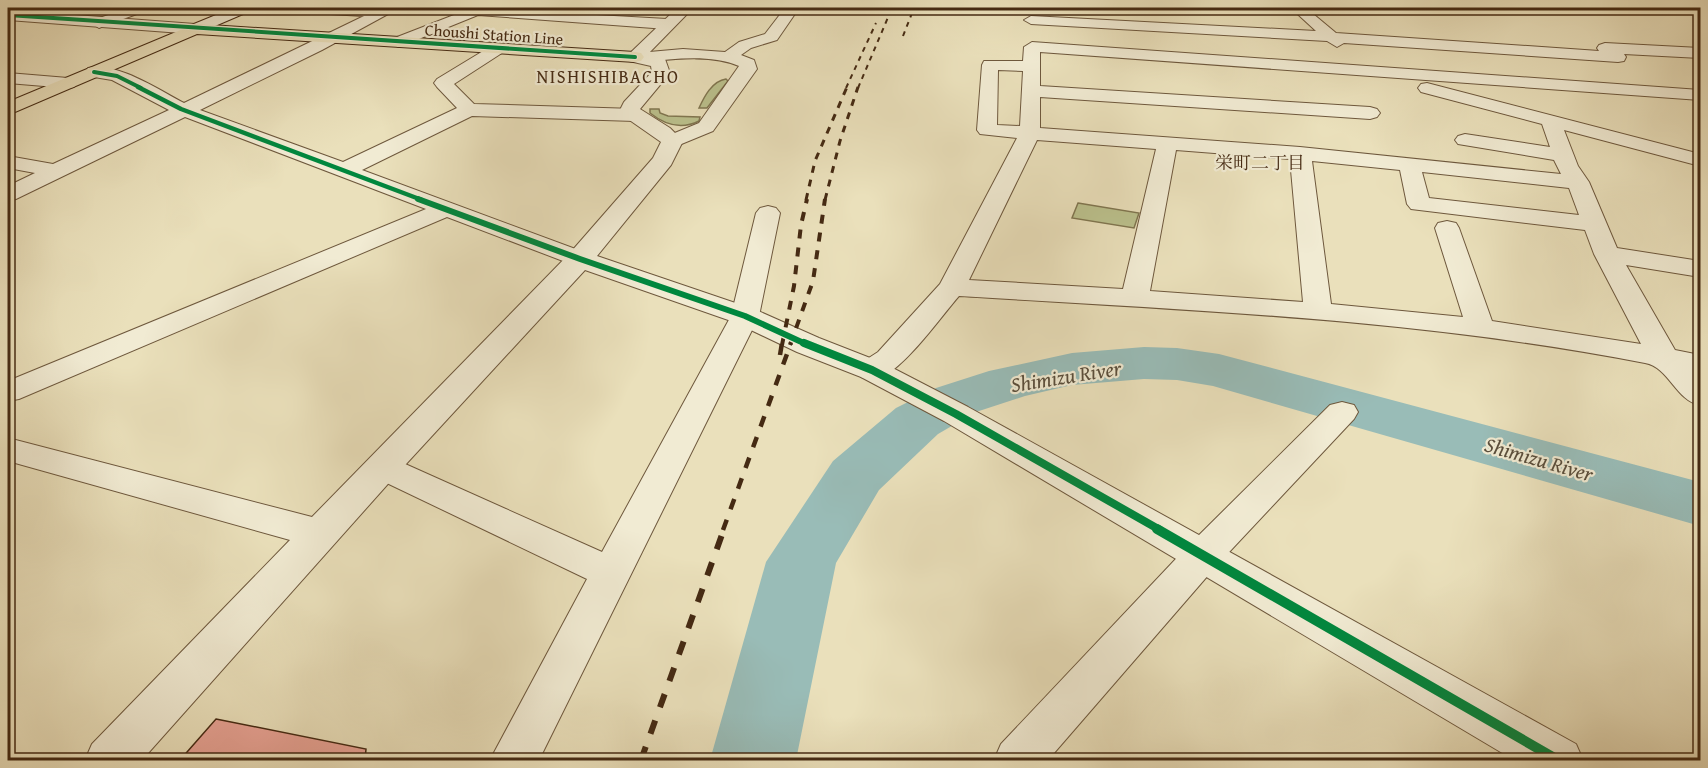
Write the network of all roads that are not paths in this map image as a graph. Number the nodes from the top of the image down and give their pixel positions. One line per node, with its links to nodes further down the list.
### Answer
1 (74, 8): 12 (street)
2 (140, 8): 13 (street)
3 (245, 8): 15 (street)
4 (334, 8): 9 (street)
5 (685, 8): 14 (street)
6 (792, 8): 23 (street)
7 (1298, 8): 16 (street)
8 (480, 9): 14 (street); 18 (street)
9 (387, 10): 17 (street)
10 (1031, 14): 16 (street); 21 (street)
11 (10, 16): 12 (street)
12 (42, 18): 13 (street)
13 (99, 23): 15 (street)
14 (668, 24): 22 (street)
15 (195, 29): 17 (main road, Choushi Station Line); 24 (main road, Choushi Station Line)
16 (1331, 37): 20 (street); 28 (street)
17 (334, 38): 18 (main road, Choushi Station Line); 31 (street)
18 (398, 42): 19 (main road, Choushi Station Line)
19 (499, 48): 22 (main road, Choushi Station Line); 32 (street)
20 (1701, 53)
21 (1032, 56): 27 (street); 28 (street); 35 (street)
22 (639, 57): 23 (street); 33 (street)
23 (728, 57): 37 (street)
24 (94, 72): 26 (main road, Choushi Station Line); 31 (street)
25 (8, 78): 26 (street)
26 (68, 83): 30 (main road, Choushi Station Line)
27 (1030, 91): 28 (street); 35 (street)
28 (1365, 92): 29 (street); 34 (street); 39 (street)
29 (1701, 95)
30 (8, 109)
31 (181, 110): 44 (street); 45 (street)
32 (470, 110): 33 (street); 45 (street)
33 (635, 115): 37 (street)
34 (1550, 120): 41 (street); 42 (street)
35 (1030, 133): 38 (street); 55 (street)
36 (1465, 140): 41 (street)
37 (672, 141): 53 (street)
38 (1167, 144): 40 (street); 56 (street)
39 (1395, 150): 40 (street); 46 (street); 50 (street)
40 (1300, 153): 57 (street)
41 (1563, 155): 46 (street)
42 (1701, 160)
43 (8, 162): 44 (street)
44 (52, 171): 47 (street)
45 (342, 171): 48 (street)
46 (1578, 182): 50 (street)
47 (8, 194)
48 (446, 209): 53 (street); 63 (street)
49 (768, 213): 58 (street)
50 (1594, 224): 52 (street)
51 (1447, 228): 59 (street)
52 (1607, 254): 54 (street); 60 (street)
53 (580, 259): 58 (street); 67 (street)
54 (1701, 269)
55 (952, 287): 56 (street); 62 (street)
56 (1135, 299): 57 (street)
57 (1318, 312): 59 (street)
58 (746, 316): 62 (street); 70 (street)
59 (1480, 327): 60 (street)
60 (1663, 356): 61 (street); 64 (street)
61 (1701, 364)
62 (872, 370): 69 (street)
63 (8, 392)
64 (1701, 396)
65 (1342, 412): 69 (street)
66 (8, 448): 68 (street)
67 (382, 467): 68 (street); 70 (street)
68 (321, 534): 71 (street)
69 (1203, 555): 73 (street); 74 (street)
70 (611, 573): 72 (street)
71 (111, 760)
72 (514, 760)
73 (1018, 760)
74 (1558, 760)

